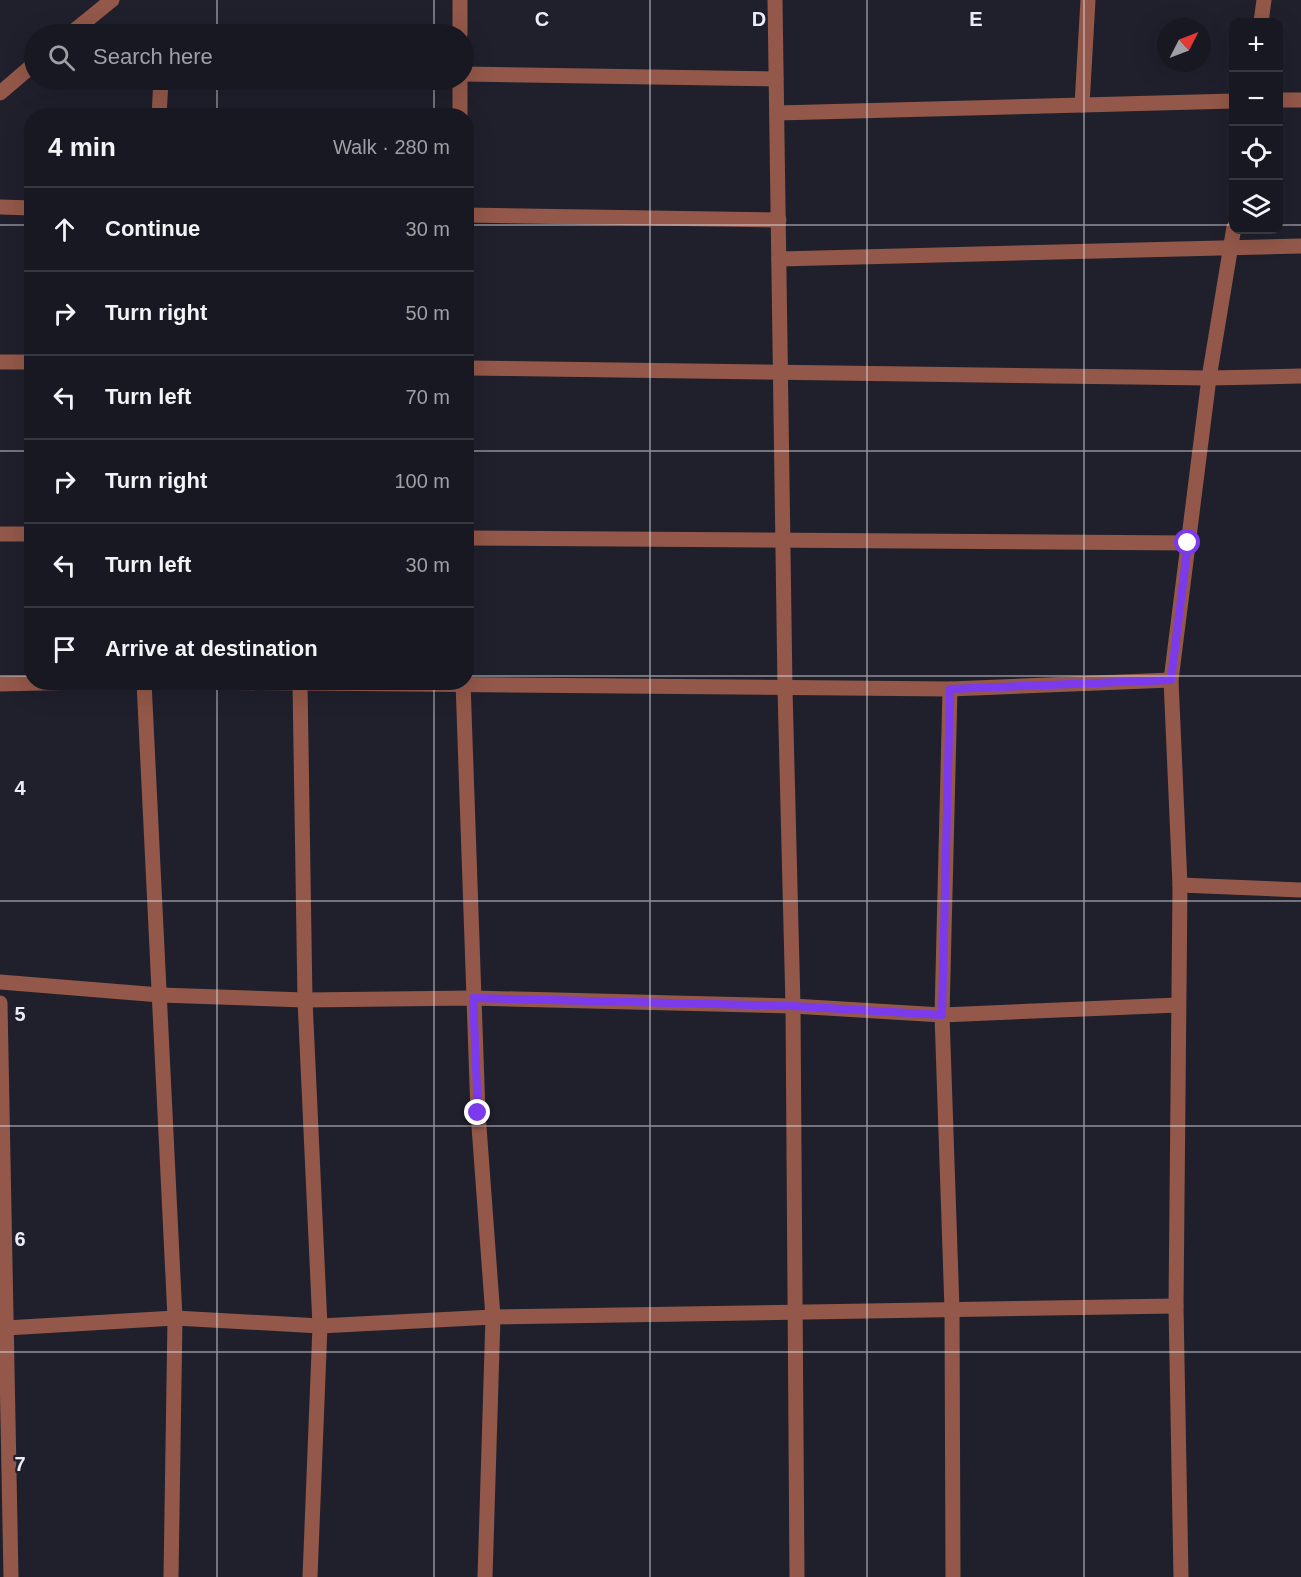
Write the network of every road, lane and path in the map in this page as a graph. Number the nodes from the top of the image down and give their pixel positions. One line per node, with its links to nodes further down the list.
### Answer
1 (112, 0): 7 (street)
2 (460, 0): 8 (street)
3 (775, 0): 11 (street)
4 (1088, 0): 18 (street)
5 (1264, 0): 6 (street)
6 (1262, 18)
7 (82, 24)
8 (460, 24)
9 (24, 73): 14 (street)
10 (474, 74): 11 (street)
11 (776, 79): 21 (street)
12 (160, 90): 19 (street)
13 (460, 90): 20 (street)
14 (0, 93)
15 (1283, 100): 16 (street)
16 (1301, 100)
17 (1229, 101): 18 (street)
18 (1082, 105): 21 (street)
19 (159, 108)
20 (460, 108)
21 (777, 113): 25 (street)
22 (0, 207): 23 (street)
23 (24, 208)
24 (474, 215): 25 (street)
25 (778, 220): 29 (street)
26 (1232, 234): 28 (street)
27 (1301, 246): 28 (street)
28 (1231, 249): 29 (street); 35 (street)
29 (779, 259): 33 (street)
30 (0, 362): 31 (street)
31 (24, 362)
32 (474, 368): 33 (street)
33 (780, 372): 35 (street); 39 (street)
34 (1301, 376): 35 (street)
35 (1209, 378): 40 (street)
36 (0, 534): 37 (street)
37 (24, 534)
38 (474, 537): 39 (street)
39 (783, 540): 40 (street); 45 (street)
40 (1188, 543): 41 (street)
41 (1171, 680): 46 (street); 50 (street)
42 (24, 683): 44 (street)
43 (474, 683): 45 (street)
44 (0, 684)
45 (785, 688): 46 (street); 58 (street)
46 (950, 689): 59 (street)
47 (144, 690): 53 (street)
48 (300, 690): 55 (street)
49 (463, 690): 54 (street)
50 (1180, 885): 51 (street); 57 (street)
51 (1301, 890)
52 (0, 982): 53 (street)
53 (160, 995): 55 (street); 64 (street)
54 (473, 998): 55 (street); 58 (street); 63 (street)
55 (305, 1000): 65 (street)
56 (0, 1003): 66 (street)
57 (1178, 1005): 59 (street); 60 (street)
58 (792, 1006): 59 (street); 62 (street)
59 (942, 1015): 61 (street)
60 (1176, 1306): 61 (street); 73 (street)
61 (952, 1310): 62 (street); 72 (street)
62 (794, 1312): 63 (street); 71 (street)
63 (493, 1317): 65 (street); 70 (street)
64 (175, 1318): 65 (street); 66 (street); 68 (street)
65 (320, 1326): 69 (street)
66 (6, 1328): 67 (street)
67 (12, 1577)
68 (171, 1577)
69 (310, 1577)
70 (484, 1577)
71 (797, 1577)
72 (953, 1577)
73 (1181, 1577)

